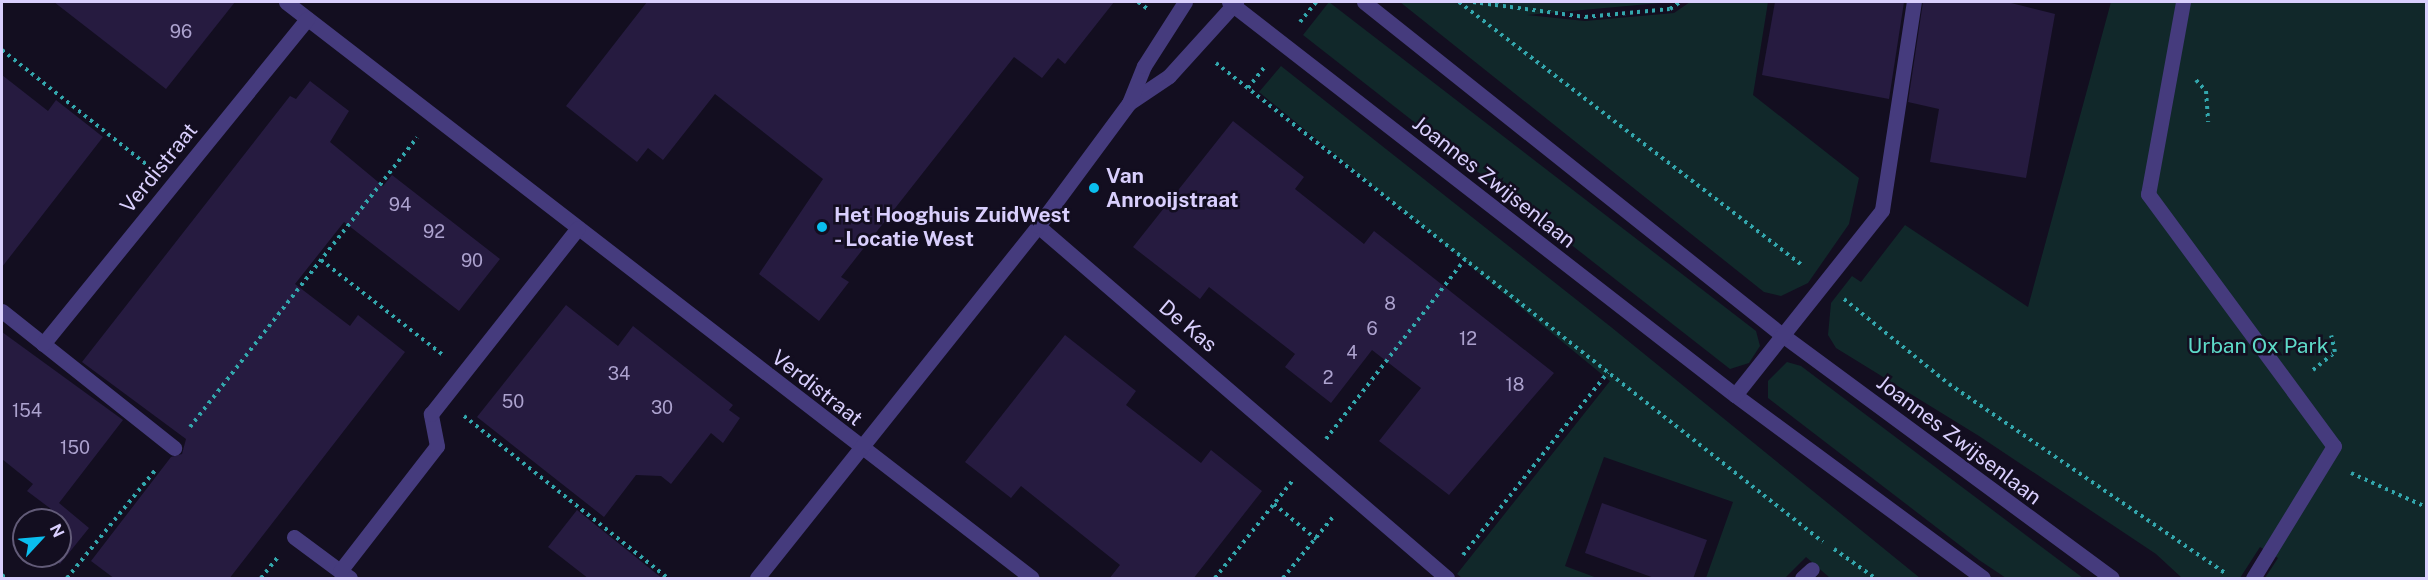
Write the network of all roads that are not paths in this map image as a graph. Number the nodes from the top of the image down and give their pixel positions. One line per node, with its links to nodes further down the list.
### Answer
1 (286, 2): 7 (street, Verdistraat)
2 (1185, 2): 8 (street)
3 (1364, 2): 12 (street, Joannes Zwijsenlaan)
4 (1914, 2): 12 (street)
5 (2183, 2): 24 (street)
6 (1233, 3): 8 (street); 14 (street, Joannes Zwijsenlaan)
7 (308, 19): 10 (street, Verdistraat); 13 (street, Verdistraat)
8 (1129, 103): 9 (street)
9 (1038, 226): 15 (street); 19 (street, De Kas)
10 (578, 228): 15 (street, Verdistraat); 18 (street)
11 (2, 311): 13 (street)
12 (1781, 334): 14 (street); 23 (street, Joannes Zwijsenlaan)
13 (43, 344): 16 (street)
14 (1735, 395): 22 (street, Joannes Zwijsenlaan)
15 (859, 447): 20 (street); 21 (street, Verdistraat)
16 (174, 448)
17 (294, 537): 18 (street)
18 (345, 575)
19 (1446, 578)
20 (757, 579)
21 (1032, 579)
22 (1983, 579)
23 (2112, 579)
24 (2253, 579)

